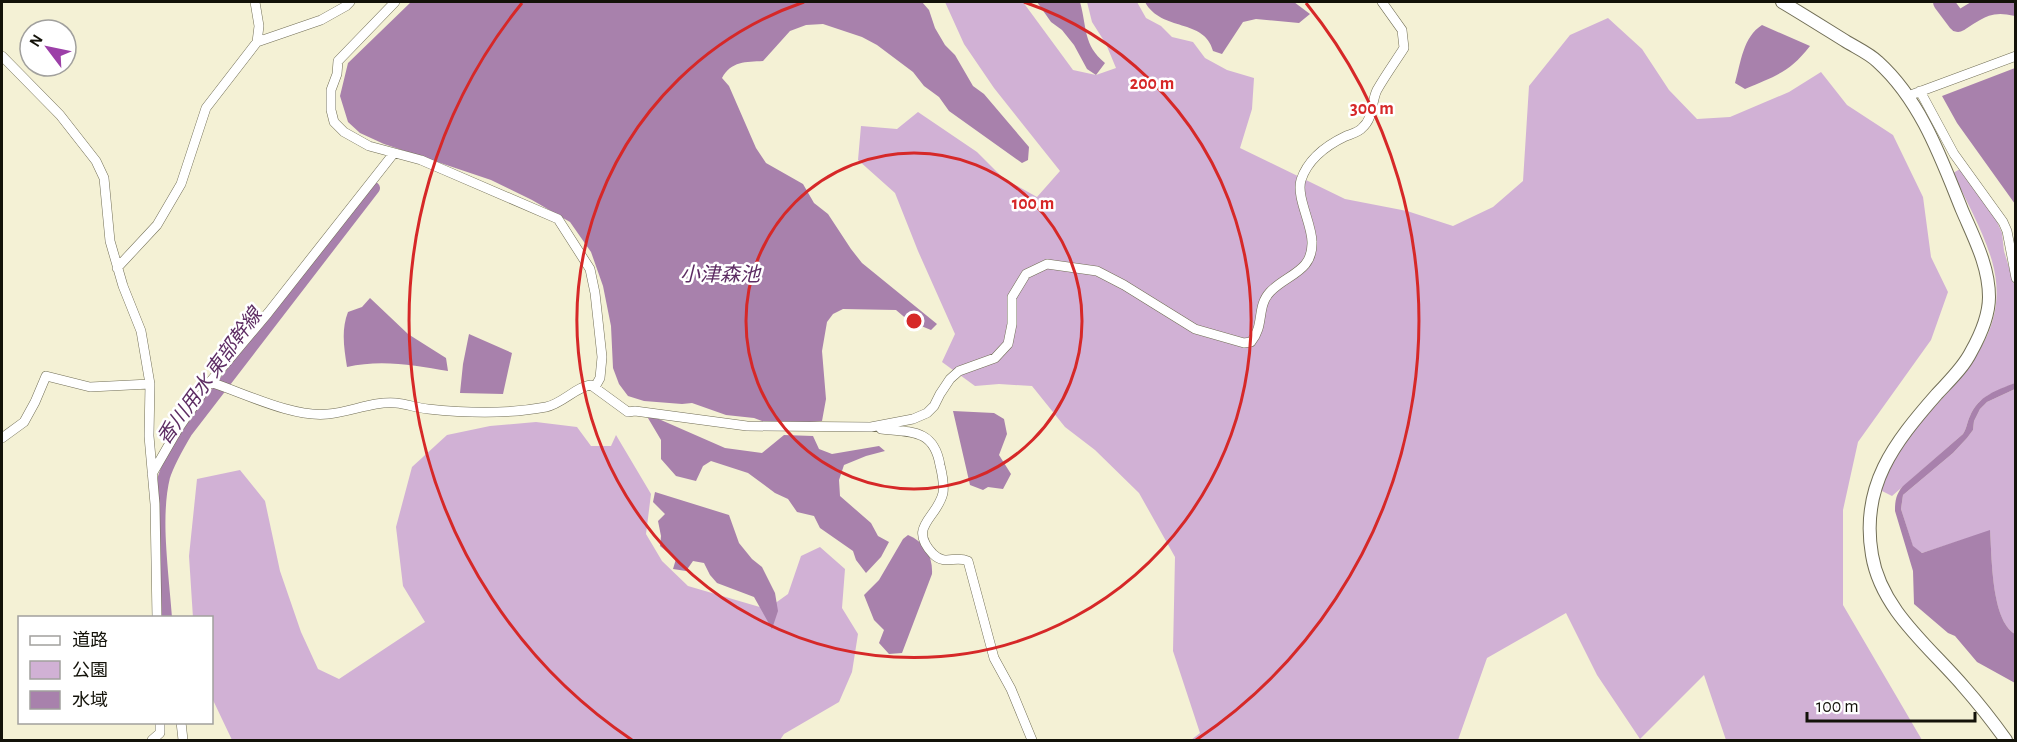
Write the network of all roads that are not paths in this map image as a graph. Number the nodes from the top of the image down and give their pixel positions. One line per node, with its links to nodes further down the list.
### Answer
1 (255, 2): 6 (street)
2 (350, 2): 6 (street)
3 (395, 2): 10 (street)
4 (1382, 2): 16 (street)
5 (1782, 2): 9 (street)
6 (257, 42): 11 (street)
7 (2, 56): 11 (street)
8 (2016, 56): 9 (street)
9 (1914, 94): 12 (street); 25 (street)
10 (394, 153): 13 (street); 15 (street)
11 (117, 268): 14 (street)
12 (2016, 278)
13 (210, 382): 15 (street); 18 (street)
14 (150, 384): 17 (street); 18 (street)
15 (595, 387): 16 (street)
16 (871, 427): 24 (street)
17 (2, 438)
18 (152, 474): 19 (street)
19 (157, 616)
20 (160, 724): 22 (street)
21 (181, 724): 23 (street)
22 (152, 741)
23 (183, 741)
24 (1032, 741)
25 (2006, 741)

